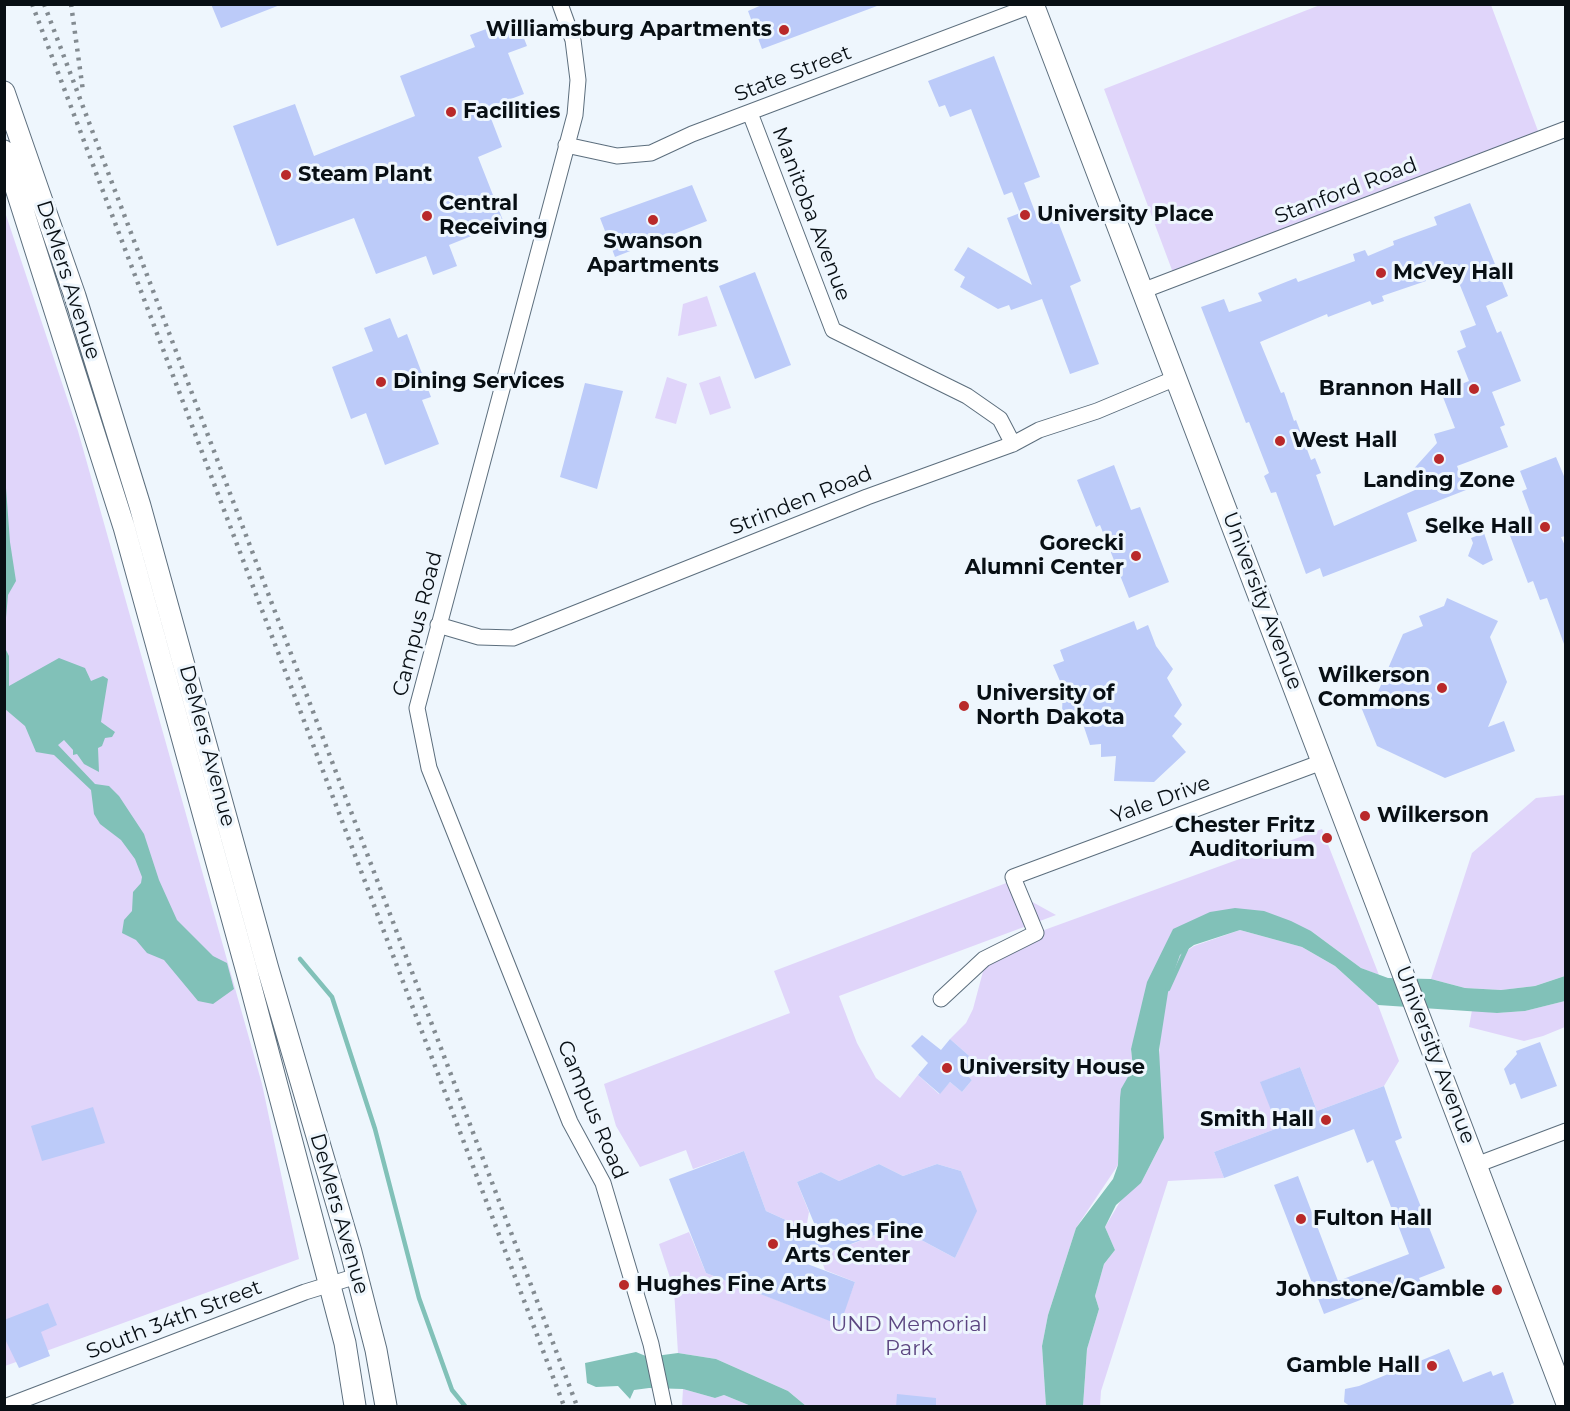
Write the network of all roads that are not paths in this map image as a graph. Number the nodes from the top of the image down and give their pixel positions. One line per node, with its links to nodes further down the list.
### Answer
1 (560, 4): 6 (street, Campus Road)
2 (1033, 5): 4 (street, State Street); 8 (main road, University Avenue)
3 (4, 92): 16 (main road, DeMers Avenue)
4 (750, 113): 6 (street, State Street); 10 (street, Manitoba Avenue)
5 (1566, 129): 8 (street, Stanford Road)
6 (566, 145): 11 (street, Campus Road)
7 (4, 151): 17 (main road, DeMers Avenue)
8 (1142, 291): 9 (main road, University Avenue)
9 (1176, 378): 10 (street, Strinden Road); 12 (main road, University Avenue)
10 (1012, 444): 11 (street, Strinden Road)
11 (438, 625): 22 (street, Campus Road)
12 (1322, 762): 13 (street, Yale Drive); 15 (main road, University Avenue)
13 (941, 999)
14 (1566, 1131): 15 (street)
15 (1476, 1166): 18 (main road, University Avenue)
16 (357, 1276): 17 (street, South 34th Street); 21 (main road, DeMers Avenue)
17 (329, 1284): 19 (street, South 34th Street); 20 (main road, DeMers Avenue)
18 (1566, 1401)
19 (7, 1407)
20 (355, 1407)
21 (386, 1407)
22 (664, 1407)

